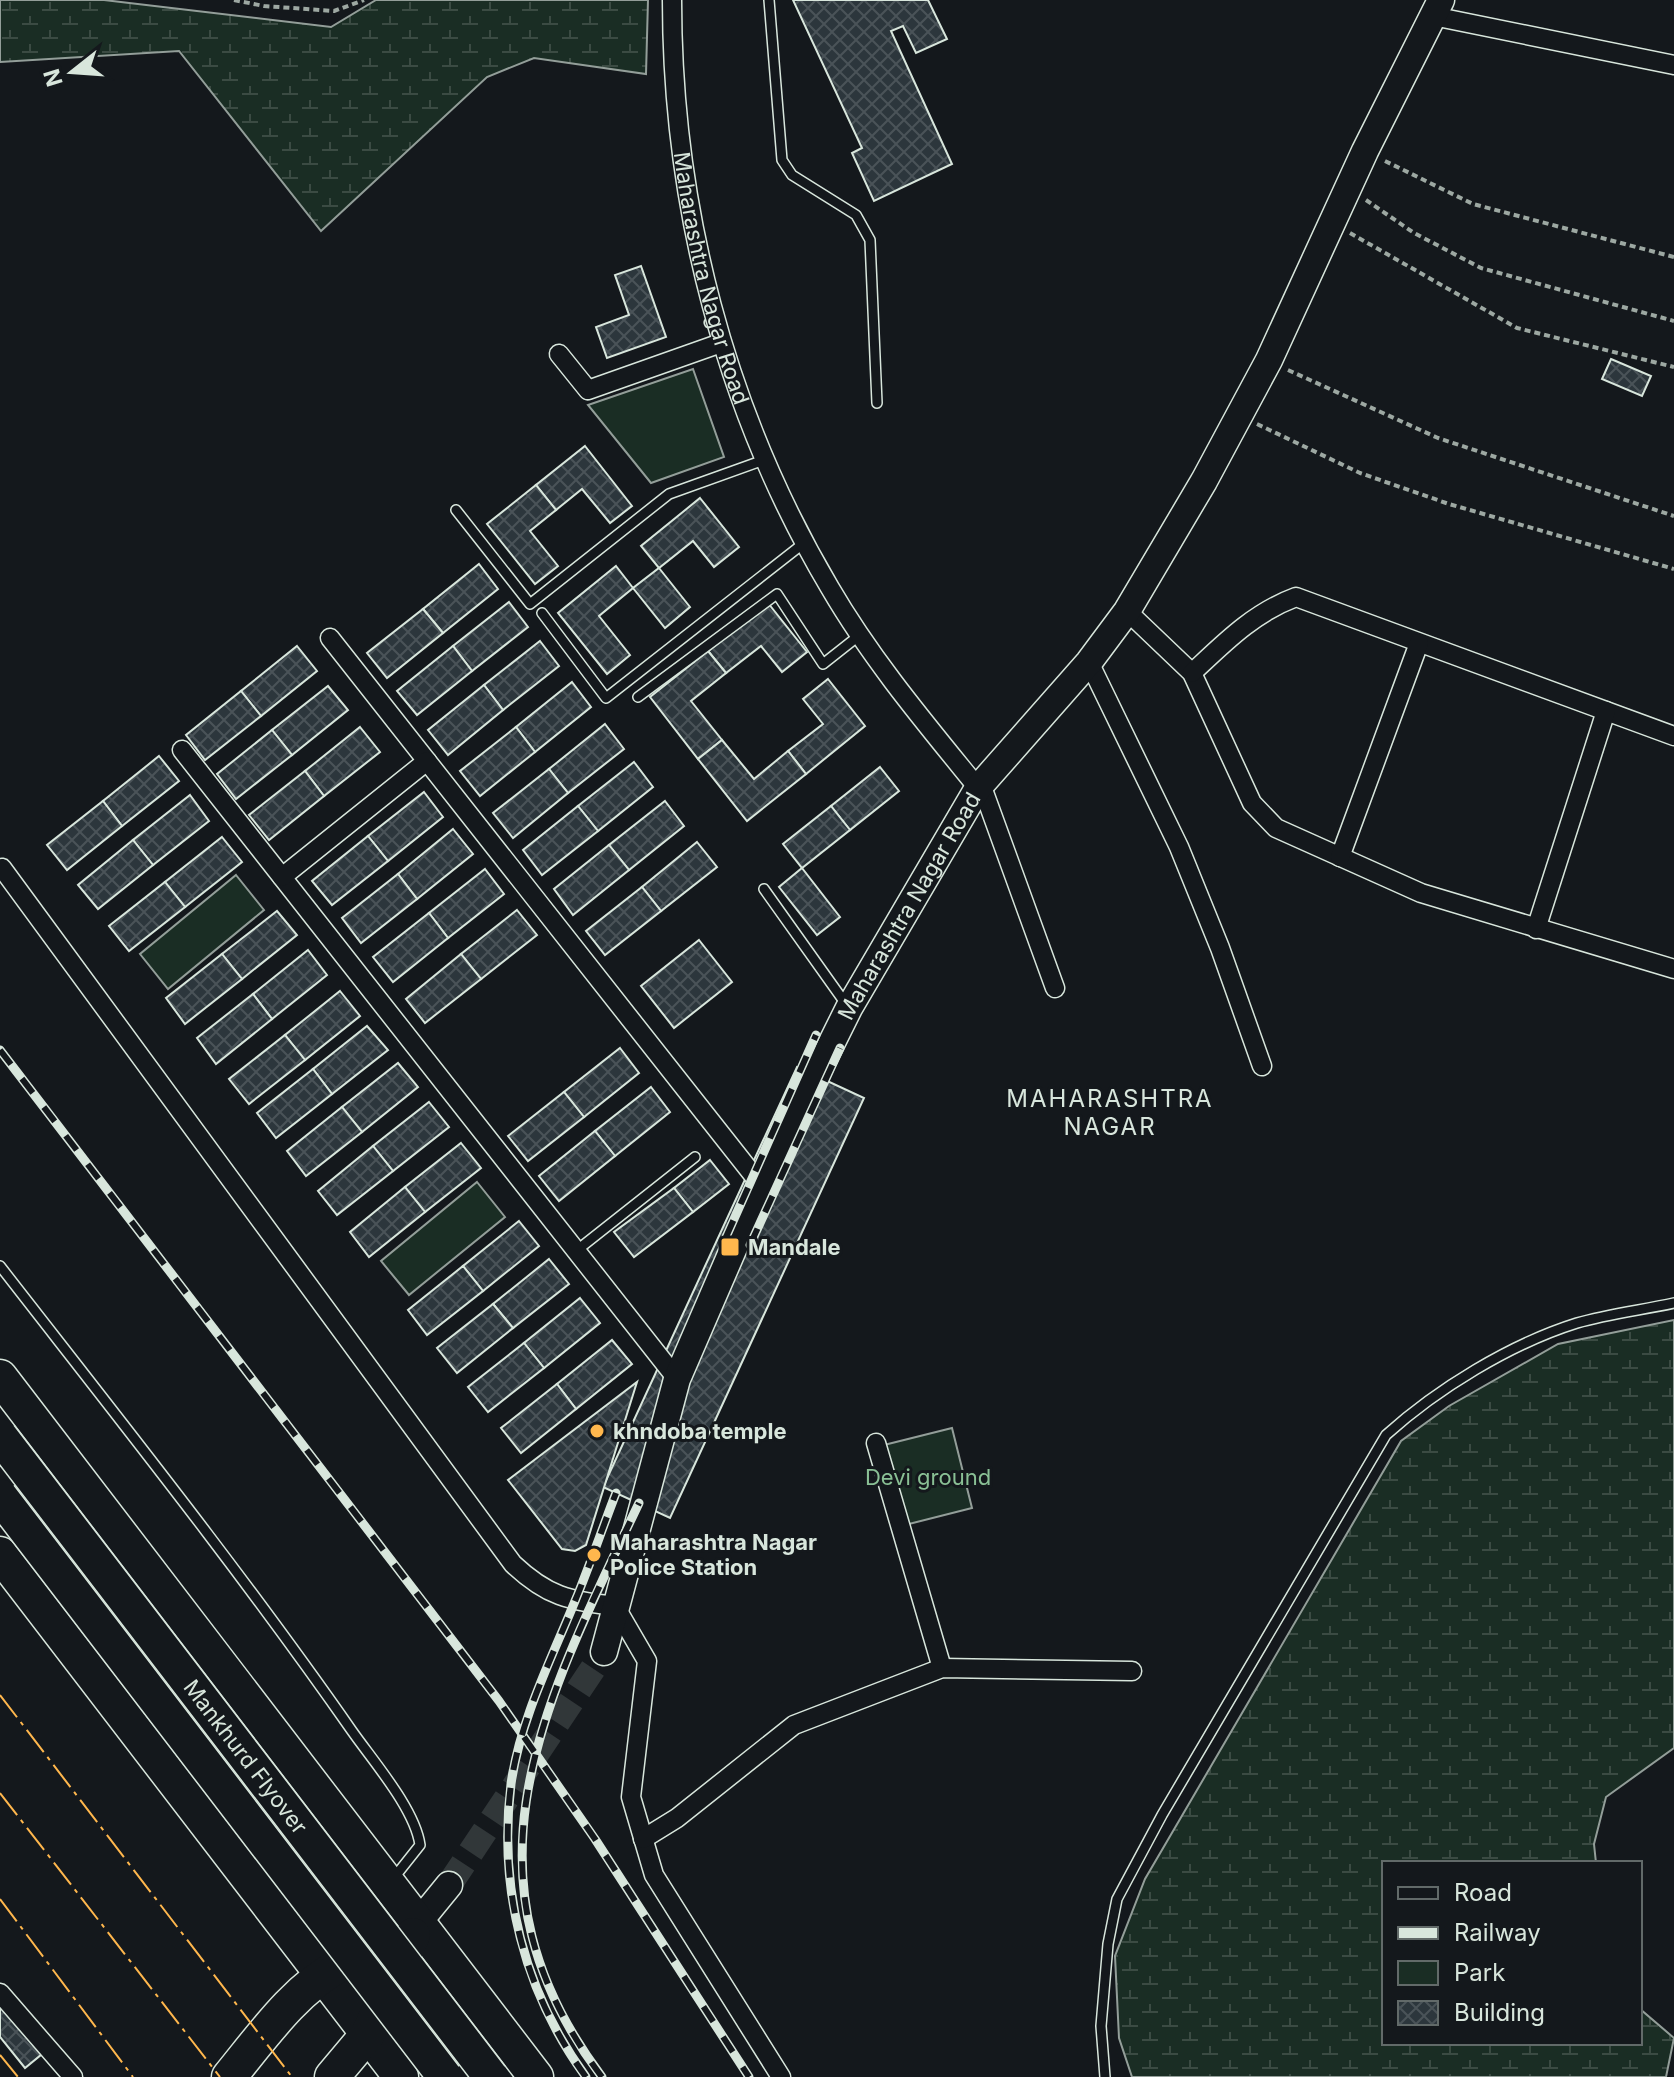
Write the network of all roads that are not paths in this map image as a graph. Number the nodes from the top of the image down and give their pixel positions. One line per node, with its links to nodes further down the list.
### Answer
1 (769, 0): 7 (lane)
2 (673, 1): 5 (street, Maharashtra Nagar Road)
3 (1437, 8): 4 (street); 11 (street)
4 (1674, 65)
5 (721, 343): 6 (street); 8 (street, Maharashtra Nagar Road)
6 (559, 354)
7 (877, 403)
8 (764, 460): 9 (lane); 10 (street, Maharashtra Nagar Road)
9 (456, 510)
10 (804, 543): 12 (lane); 13 (street, Maharashtra Nagar Road)
11 (1127, 611): 16 (street); 17 (street)
12 (542, 613)
13 (861, 634): 18 (lane); 23 (street, Maharashtra Nagar Road)
14 (330, 638): 22 (street)
15 (1419, 643): 17 (street); 19 (street); 24 (street)
16 (1089, 662): 23 (street); 32 (street)
17 (1192, 673): 24 (street)
18 (638, 697)
19 (1606, 711): 20 (street); 28 (street)
20 (1674, 736)
21 (182, 750): 26 (street)
22 (427, 761): 26 (street); 34 (street)
23 (979, 786): 30 (street); 31 (street, Maharashtra Nagar Road)
24 (1340, 857): 28 (street)
25 (2, 868): 44 (street)
26 (282, 877): 35 (street)
27 (764, 889): 31 (lane)
28 (1536, 929): 29 (street)
29 (1674, 969)
30 (1055, 988)
31 (849, 1008): 34 (street, Maharashtra Nagar Road)
32 (1262, 1066)
33 (695, 1157): 35 (lane)
34 (761, 1185): 39 (street, Maharashtra Nagar Road)
35 (576, 1251): 39 (street)
36 (0, 1266): 49 (lane)
37 (1674, 1303): 63 (lane)
38 (0, 1377): 49 (highway)
39 (677, 1379): 44 (street, Maharashtra Nagar Road)
40 (0, 1436): 60 (highway, Mankhurd Flyover, bridge)
41 (876, 1443): 46 (street)
42 (0, 1496): 59 (highway, Mankhurd Flyover, bridge)
43 (0, 1554): 52 (highway)
44 (615, 1606): 45 (street, Maharashtra Nagar Road); 48 (street)
45 (604, 1652)
46 (942, 1668): 47 (street); 48 (street)
47 (1132, 1671)
48 (643, 1839): 62 (street)
49 (389, 1885): 51 (highway)
50 (449, 1885): 51 (street)
51 (418, 1923): 52 (highway); 54 (highway); 61 (highway)
52 (322, 1975): 54 (highway); 56 (highway)
53 (0, 1993): 55 (street)
54 (368, 2034): 57 (highway); 58 (highway)
55 (73, 2077)
56 (229, 2077)
57 (332, 2077)
58 (401, 2077)
59 (445, 2077)
60 (491, 2077)
61 (536, 2077)
62 (781, 2077)
63 (1105, 2077)

